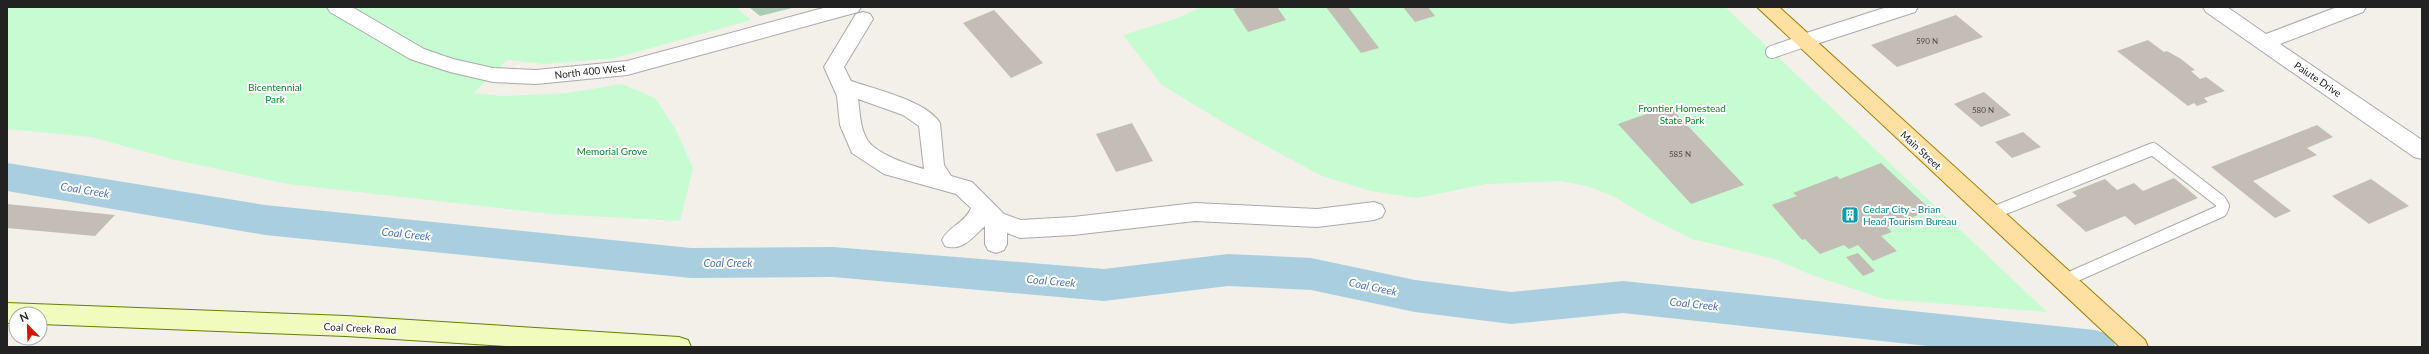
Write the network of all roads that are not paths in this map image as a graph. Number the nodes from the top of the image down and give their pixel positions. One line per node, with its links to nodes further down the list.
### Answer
1 (337, 7): 6 (street, North 400 West)
2 (1767, 7): 7 (main road, Main Street)
3 (1908, 7): 7 (street)
4 (2213, 7): 8 (street, Paiute Drive)
5 (2356, 7): 8 (street)
6 (857, 13): 10 (street)
7 (1804, 41): 9 (lane); 15 (main road, Main Street)
8 (2265, 42): 11 (street, Paiute Drive)
9 (1772, 52)
10 (843, 86): 12 (street); 12 (street)
11 (2422, 152)
12 (943, 181): 14 (street)
13 (1374, 211): 14 (street)
14 (990, 212): 16 (street); 17 (street)
15 (1990, 214): 18 (main road, Main Street); 18 (lane)
16 (953, 240)
17 (996, 244)
18 (2069, 287): 21 (main road, Main Street)
19 (48, 314): 20 (main road, Coal Creek Road)
20 (679, 347)
21 (2136, 347)

